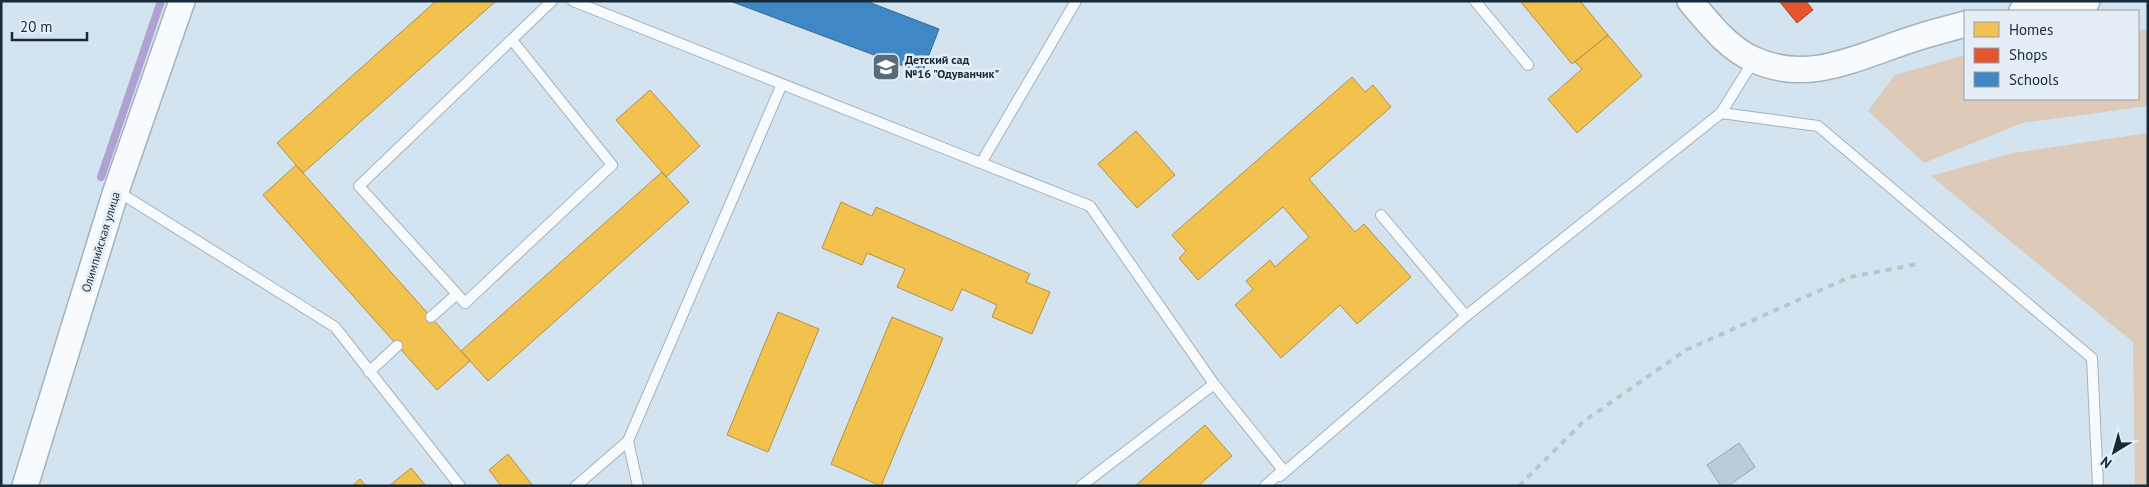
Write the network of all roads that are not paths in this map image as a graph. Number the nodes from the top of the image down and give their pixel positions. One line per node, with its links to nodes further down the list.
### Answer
1 (182, 1): 17 (street, Олимпийская улица)
2 (552, 1): 11 (lane)
3 (573, 1): 14 (lane)
4 (1076, 1): 16 (lane)
5 (1475, 1): 13 (lane)
6 (2087, 1): 8 (street)
7 (1692, 3): 12 (street)
8 (2051, 3): 9 (street)
9 (2026, 10)
10 (1964, 24): 12 (street)
11 (512, 40): 19 (lane); 19 (lane)
12 (1754, 60): 15 (lane)
13 (1528, 65)
14 (782, 84): 16 (lane); 25 (lane)
15 (1721, 113): 20 (lane); 34 (lane)
16 (981, 163): 24 (lane)
17 (116, 191): 23 (lane); 27 (street, Олимпийская улица)
18 (1381, 215): 20 (lane)
19 (456, 294): 21 (lane)
20 (1466, 316): 26 (lane)
21 (431, 317)
22 (397, 346): 23 (lane)
23 (369, 372): 28 (lane)
24 (1214, 384): 26 (lane); 31 (lane)
25 (628, 441): 29 (lane); 30 (lane)
26 (1283, 470): 32 (lane); 33 (lane)
27 (25, 486)
28 (460, 486)
29 (576, 486)
30 (638, 486)
31 (1081, 486)
32 (1265, 486)
33 (1273, 486)
34 (2098, 486)

